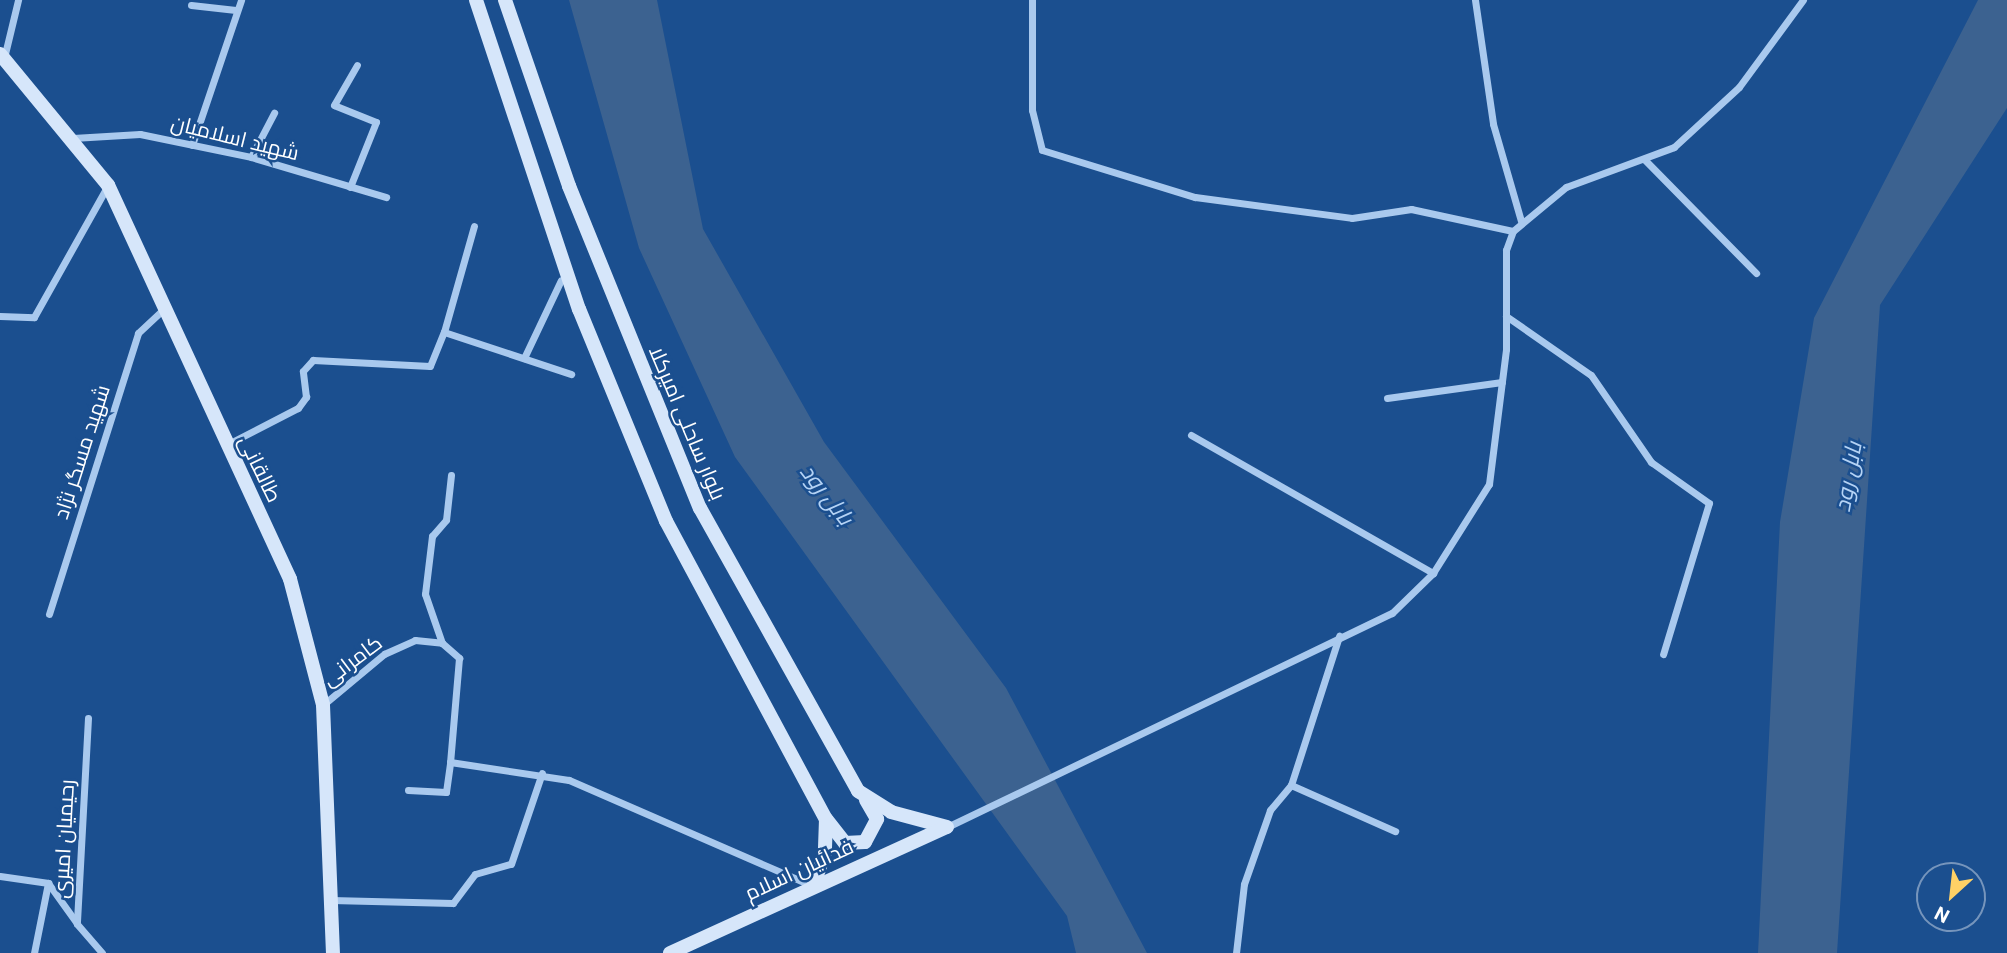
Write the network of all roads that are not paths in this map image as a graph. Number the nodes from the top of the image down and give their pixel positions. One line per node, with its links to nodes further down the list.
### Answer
1 (18, 0): 10 (street)
2 (241, 0): 9 (street)
3 (476, 0): 48 (main road)
4 (505, 0): 47 (main road, بلوار ساحلی امیرکلا)
5 (1032, 0): 22 (street)
6 (1475, 0): 20 (street)
7 (1803, 0): 16 (street)
8 (191, 5): 9 (street)
9 (236, 10): 14 (street)
10 (2, 56): 13 (main road, طالقانی)
11 (357, 65): 18 (street)
12 (274, 113): 15 (street)
13 (73, 138): 14 (street, شهید اسلامیان); 17 (main road, طالقانی)
14 (192, 145): 15 (street, شهید اسلامیان)
15 (251, 157): 18 (street, شهید اسلامیان)
16 (1644, 159): 20 (street); 23 (street)
17 (108, 185): 25 (main road, طالقانی); 26 (street)
18 (350, 187): 19 (street, شهید اسلامیان)
19 (386, 197)
20 (1521, 221): 22 (street)
21 (474, 226): 28 (street)
22 (1513, 231): 27 (street)
23 (1756, 273)
24 (561, 280): 29 (street)
25 (163, 310): 34 (main road, طالقانی); 37 (street, شهید مسگر نژاد)
26 (0, 316)
27 (1506, 316): 31 (street); 40 (street)
28 (444, 332): 29 (street); 34 (street)
29 (524, 358): 30 (street)
30 (571, 374)
31 (1502, 382): 32 (street); 36 (street)
32 (1387, 398)
33 (1191, 435): 36 (street)
34 (225, 445): 41 (main road, طالقانی)
35 (451, 475): 39 (street)
36 (1433, 573): 38 (street)
37 (49, 614)
38 (1339, 636): 45 (street); 49 (street)
39 (442, 643): 41 (street, کامرانی); 43 (street)
40 (1663, 654)
41 (323, 705): 54 (main road, طالقانی)
42 (88, 718): 55 (street, رحیمیان امیری)
43 (450, 762): 44 (street); 46 (street)
44 (542, 773): 53 (street); 54 (street)
45 (1291, 785): 50 (street); 60 (street)
46 (408, 790)
47 (858, 791): 48 (main road); 49 (main road, بلوار ساحلی امیرکلا)
48 (826, 819): 53 (main road)
49 (947, 827): 53 (main road, فدائیان اسلام)
50 (1395, 831)
51 (0, 876): 52 (street)
52 (48, 883): 55 (street); 56 (street)
53 (813, 886): 59 (main road, فدائیان اسلام)
54 (331, 900): 58 (main road, طالقانی)
55 (77, 923): 57 (street, رحیمیان امیری)
56 (34, 953)
57 (102, 953)
58 (333, 953)
59 (670, 953)
60 (1236, 953)

